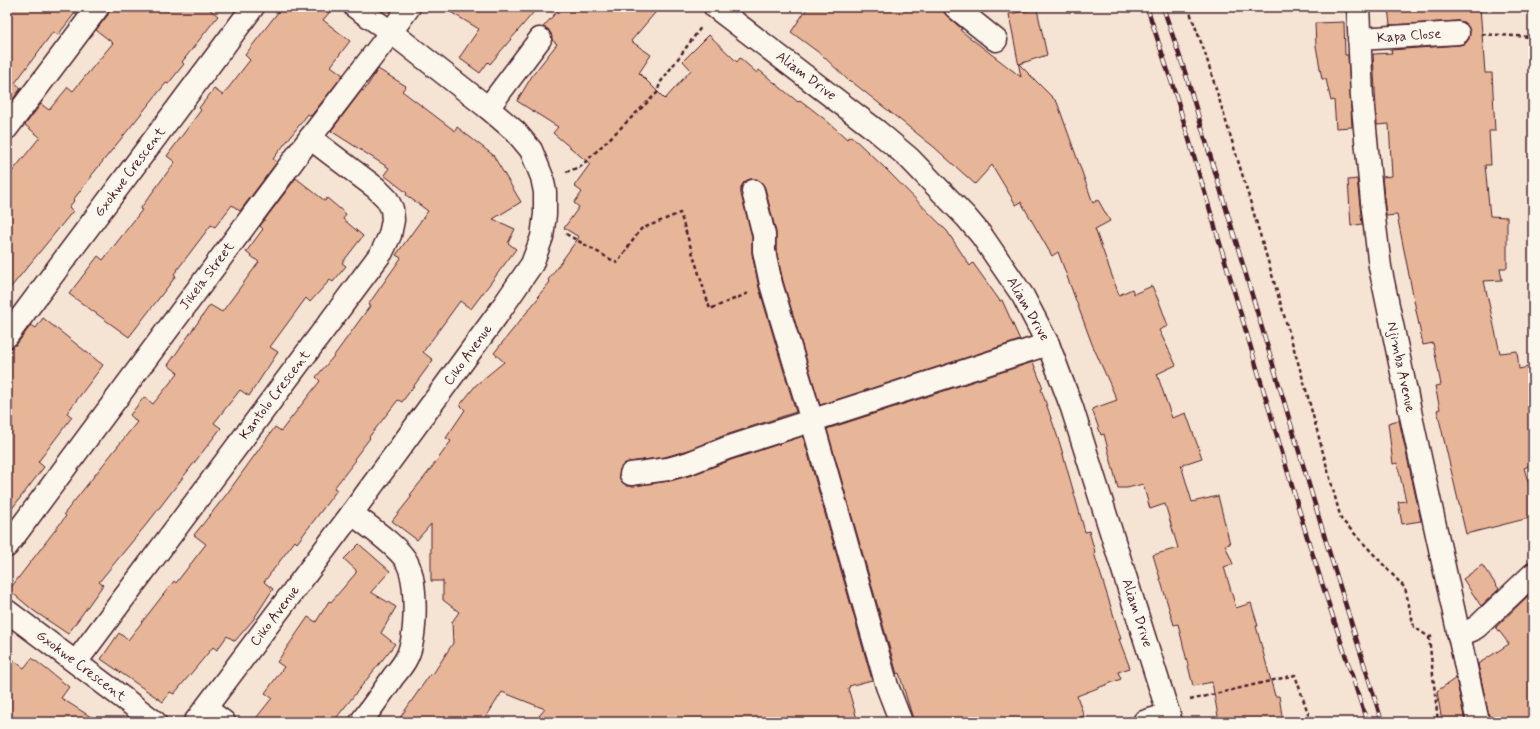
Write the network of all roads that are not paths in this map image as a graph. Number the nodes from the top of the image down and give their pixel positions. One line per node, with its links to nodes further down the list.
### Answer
1 (98, 7): 14 (street)
2 (253, 7): 17 (street, Gxokwe Crescent)
3 (355, 7): 8 (street, Ciko Avenue)
4 (409, 7): 8 (street, Jikela Street)
5 (955, 7): 12 (street)
6 (1358, 7): 11 (street, Njimba Avenue)
7 (719, 13): 18 (street, Aliam Drive)
8 (391, 32): 13 (street, Ciko Avenue); 15 (street, Jikela Street)
9 (1458, 33): 11 (street, Kapa Close)
10 (540, 39): 13 (street)
11 (1359, 39): 25 (street, Njimba Avenue)
12 (996, 40)
13 (488, 108): 21 (street, Ciko Avenue)
14 (7, 128)
15 (310, 138): 22 (street, Jikela Street); 26 (street, Kantolo Crescent)
16 (753, 191): 19 (street)
17 (7, 336)
18 (1048, 344): 19 (street); 28 (street, Aliam Drive)
19 (812, 420): 20 (street); 32 (street)
20 (630, 474)
21 (352, 513): 27 (street, Ciko Avenue); 31 (street)
22 (7, 546)
23 (1533, 574): 25 (street)
24 (7, 611): 26 (street, Gxokwe Crescent)
25 (1459, 635): 34 (street, Njimba Avenue)
26 (76, 662): 29 (street, Gxokwe Crescent)
27 (200, 715): 30 (street)
28 (1170, 718): 33 (street)
29 (155, 722)
30 (224, 722)
31 (361, 722)
32 (901, 722)
33 (1144, 722)
34 (1478, 722)

